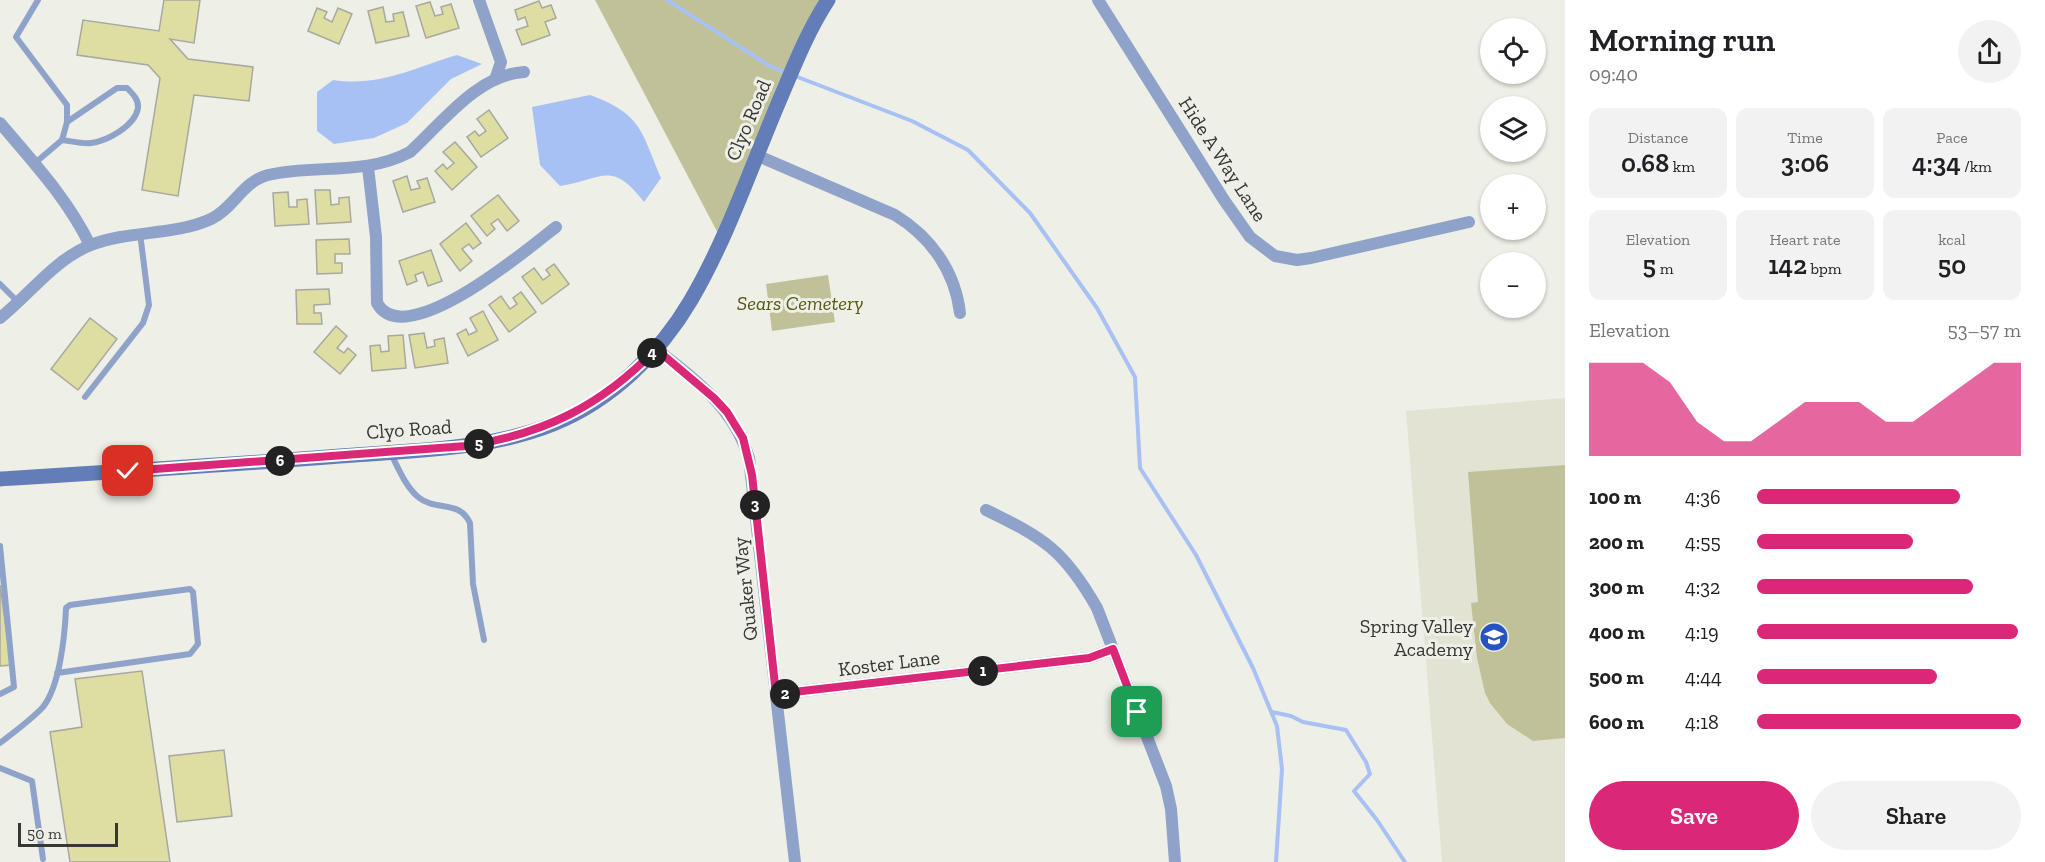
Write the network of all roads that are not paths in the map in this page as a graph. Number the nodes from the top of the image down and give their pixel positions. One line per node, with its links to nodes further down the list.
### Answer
1 (38, 0): 7 (lane)
2 (479, 0): 6 (street)
3 (1098, 0): 13 (street, Hide A Way Lane)
4 (825, 5): 10 (street, Clyo Road)
5 (524, 72): 6 (street)
6 (496, 77): 12 (street)
7 (67, 122): 9 (lane); 9 (lane)
8 (0, 123): 11 (street)
9 (62, 140): 11 (lane)
10 (756, 155): 19 (street); 21 (street, Clyo Road)
11 (34, 163): 16 (street)
12 (368, 167): 14 (street); 15 (street)
13 (1470, 222)
14 (556, 227)
15 (140, 233): 16 (street); 22 (lane)
16 (90, 245): 18 (street)
17 (0, 284): 18 (lane)
18 (19, 303): 20 (street)
19 (960, 313)
20 (0, 318)
21 (656, 349): 23 (street, Clyo Road); 31 (street, Quaker Way)
22 (85, 397)
23 (390, 452): 24 (street, Clyo Road); 27 (lane)
24 (0, 479)
25 (986, 510): 28 (street)
26 (0, 546): 30 (lane)
27 (484, 640)
28 (1113, 649): 31 (street, Koster Lane); 36 (street)
29 (57, 673): 29 (lane); 32 (lane)
30 (0, 694)
31 (776, 694): 35 (street, Quaker Way)
32 (0, 743)
33 (0, 768): 34 (lane)
34 (43, 859)
35 (795, 862)
36 (1175, 862)

